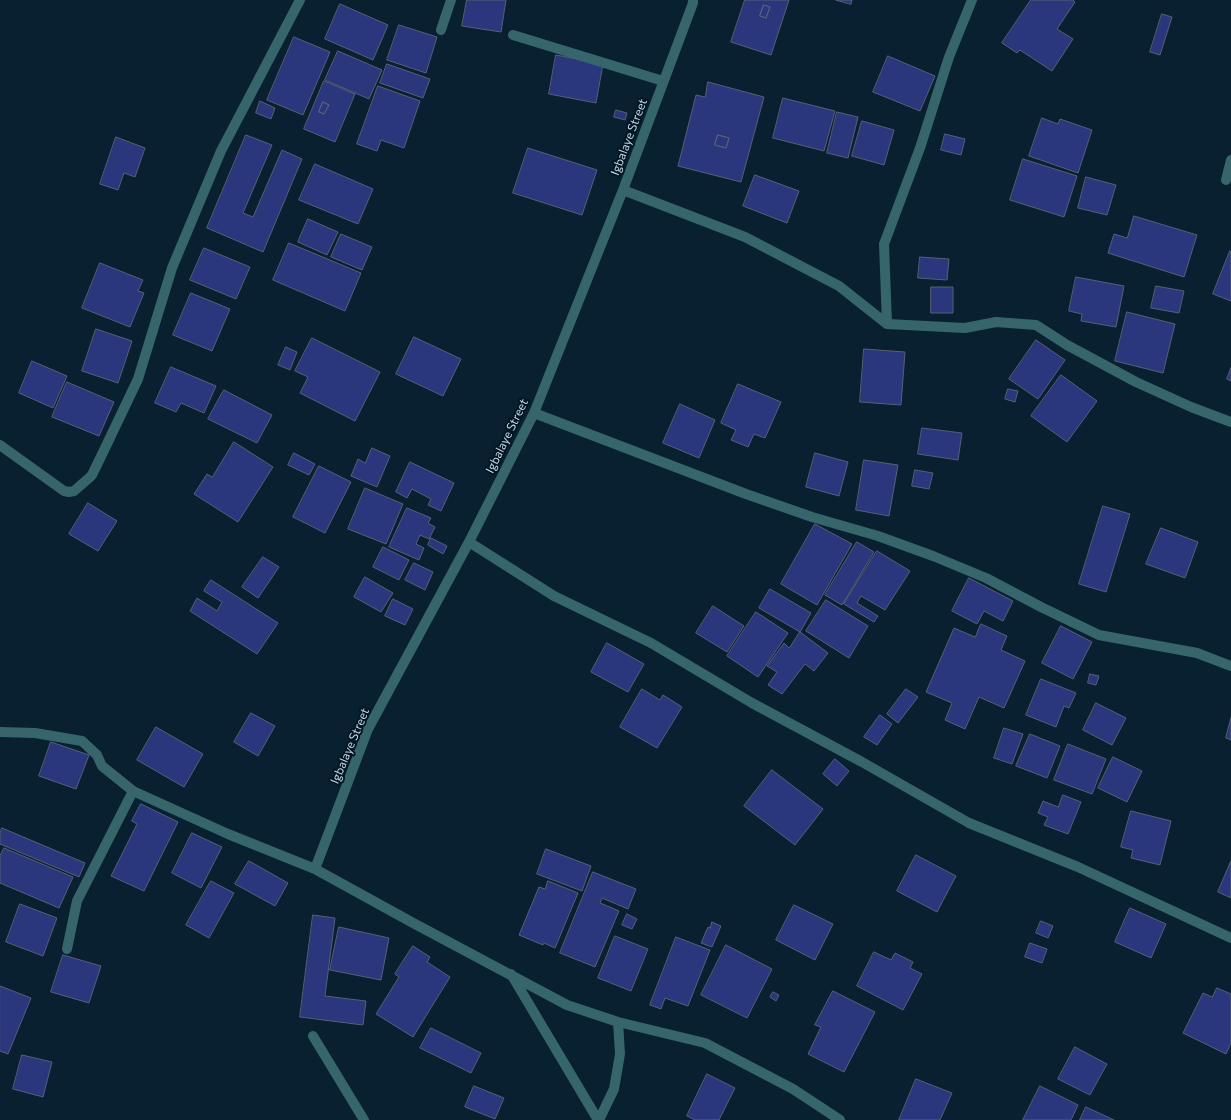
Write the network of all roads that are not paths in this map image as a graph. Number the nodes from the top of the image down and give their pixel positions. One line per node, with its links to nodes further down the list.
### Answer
1 (300, 0): 14 (street)
2 (451, 0): 5 (street)
3 (694, 0): 7 (street, Igbalaye Street)
4 (972, 0): 11 (street)
5 (441, 30)
6 (513, 35): 7 (street)
7 (664, 81): 10 (street, Igbalaye Street)
8 (1231, 160): 9 (street)
9 (1226, 180)
10 (622, 190): 11 (street); 12 (street, Igbalaye Street)
11 (887, 324): 13 (street)
12 (534, 413): 15 (street, Igbalaye Street); 16 (street)
13 (1231, 422)
14 (0, 445)
15 (469, 542): 19 (street, Igbalaye Street); 20 (street)
16 (1231, 666)
17 (0, 732): 18 (street)
18 (133, 791): 19 (street); 21 (street)
19 (315, 869): 22 (street)
20 (1231, 938)
21 (66, 949)
22 (510, 974): 23 (street); 26 (street)
23 (618, 1022): 26 (street); 27 (street)
24 (313, 1036): 25 (street)
25 (364, 1120)
26 (598, 1120)
27 (840, 1120)

